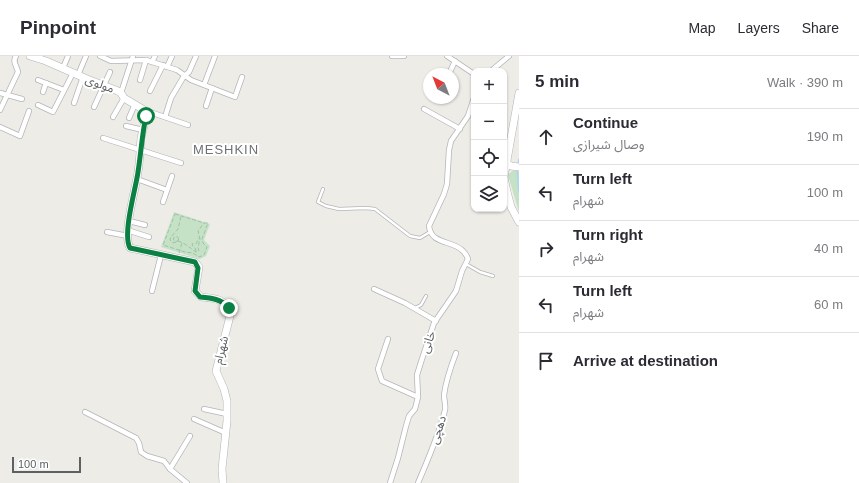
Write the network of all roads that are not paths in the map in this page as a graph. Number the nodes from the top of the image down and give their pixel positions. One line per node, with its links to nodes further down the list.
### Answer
1 (16, 56): 40 (street)
2 (30, 56): 21 (street, مولوی)
3 (68, 56): 21 (street)
4 (86, 56): 26 (street)
5 (101, 56): 18 (street)
6 (122, 56): 18 (street)
7 (155, 56): 19 (street)
8 (172, 56): 20 (street)
9 (196, 56): 27 (street)
10 (214, 56): 32 (street)
11 (392, 56): 12 (street)
12 (404, 56)
13 (447, 56): 17 (street)
14 (509, 56): 23 (street)
15 (132, 58): 16 (street); 18 (street); 41 (street)
16 (146, 60): 19 (street); 30 (street)
17 (455, 61): 22 (street); 25 (street)
18 (121, 62)
19 (152, 62): 20 (street)
20 (165, 66): 27 (street); 36 (street)
21 (63, 68): 26 (street, مولوی)
22 (452, 68)
23 (495, 68)
24 (110, 72): 33 (street)
25 (471, 72)
26 (78, 75): 33 (street, مولوی); 35 (street); 43 (street)
27 (184, 76): 32 (street); 53 (street)
28 (242, 77): 34 (street)
29 (38, 80): 31 (street)
30 (140, 80)
31 (46, 84): 35 (street); 37 (street)
32 (204, 85): 34 (street)
33 (104, 86): 41 (street, مولوی); 48 (street)
34 (212, 88): 47 (street)
35 (64, 90): 46 (street)
36 (150, 91)
37 (43, 92)
38 (0, 93): 40 (street)
39 (519, 93): 63 (street)
40 (7, 95): 42 (street); 50 (street)
41 (122, 95): 44 (street, مولوی); 54 (street)
42 (22, 99)
43 (74, 103)
44 (135, 104): 51 (street, مولوی); 55 (street)
45 (472, 104): 59 (street)
46 (38, 106)
47 (206, 106)
48 (94, 108)
49 (424, 109): 59 (street)
50 (0, 110)
51 (144, 110): 53 (street, مولوی); 60 (street)
52 (29, 111): 57 (street)
53 (165, 117): 56 (street, مولوی)
54 (113, 118)
55 (129, 118)
56 (188, 125)
57 (0, 126)
58 (126, 126): 60 (street)
59 (460, 129): 77 (street)
60 (143, 130): 62 (street)
61 (103, 138): 62 (street)
62 (141, 149): 64 (street); 69 (street)
63 (507, 158)
64 (181, 163)
65 (507, 164): 66 (street)
66 (519, 168)
67 (172, 176): 71 (street)
68 (504, 176): 74 (street)
69 (137, 179): 71 (street); 73 (street)
70 (323, 189): 77 (lane)
71 (167, 190): 72 (street)
72 (163, 202)
73 (129, 222): 75 (street); 78 (street)
74 (519, 222)
75 (145, 225)
76 (107, 232): 78 (street)
77 (430, 232): 81 (street)
78 (128, 233): 79 (street); 80 (street, شهرام)
79 (149, 238)
80 (161, 255): 84 (street); 93 (street, شهرام)
81 (466, 264): 82 (lane); 87 (street, خانی)
82 (493, 276)
83 (374, 289): 86 (street)
84 (152, 291)
85 (426, 296): 86 (lane)
86 (414, 309): 87 (street)
87 (436, 321): 90 (street, خانی)
88 (388, 339): 90 (street)
89 (456, 353): 101 (street, دهچی)
90 (418, 397): 100 (street, خانی)
91 (204, 409): 93 (street)
92 (85, 412): 97 (street)
93 (227, 414): 95 (street, شهرام)
94 (194, 419): 95 (street)
95 (226, 433): 99 (street, شهرام)
96 (190, 436): 97 (street)
97 (170, 469): 98 (street)
98 (187, 483)
99 (223, 483)
100 (390, 483)
101 (418, 483)

